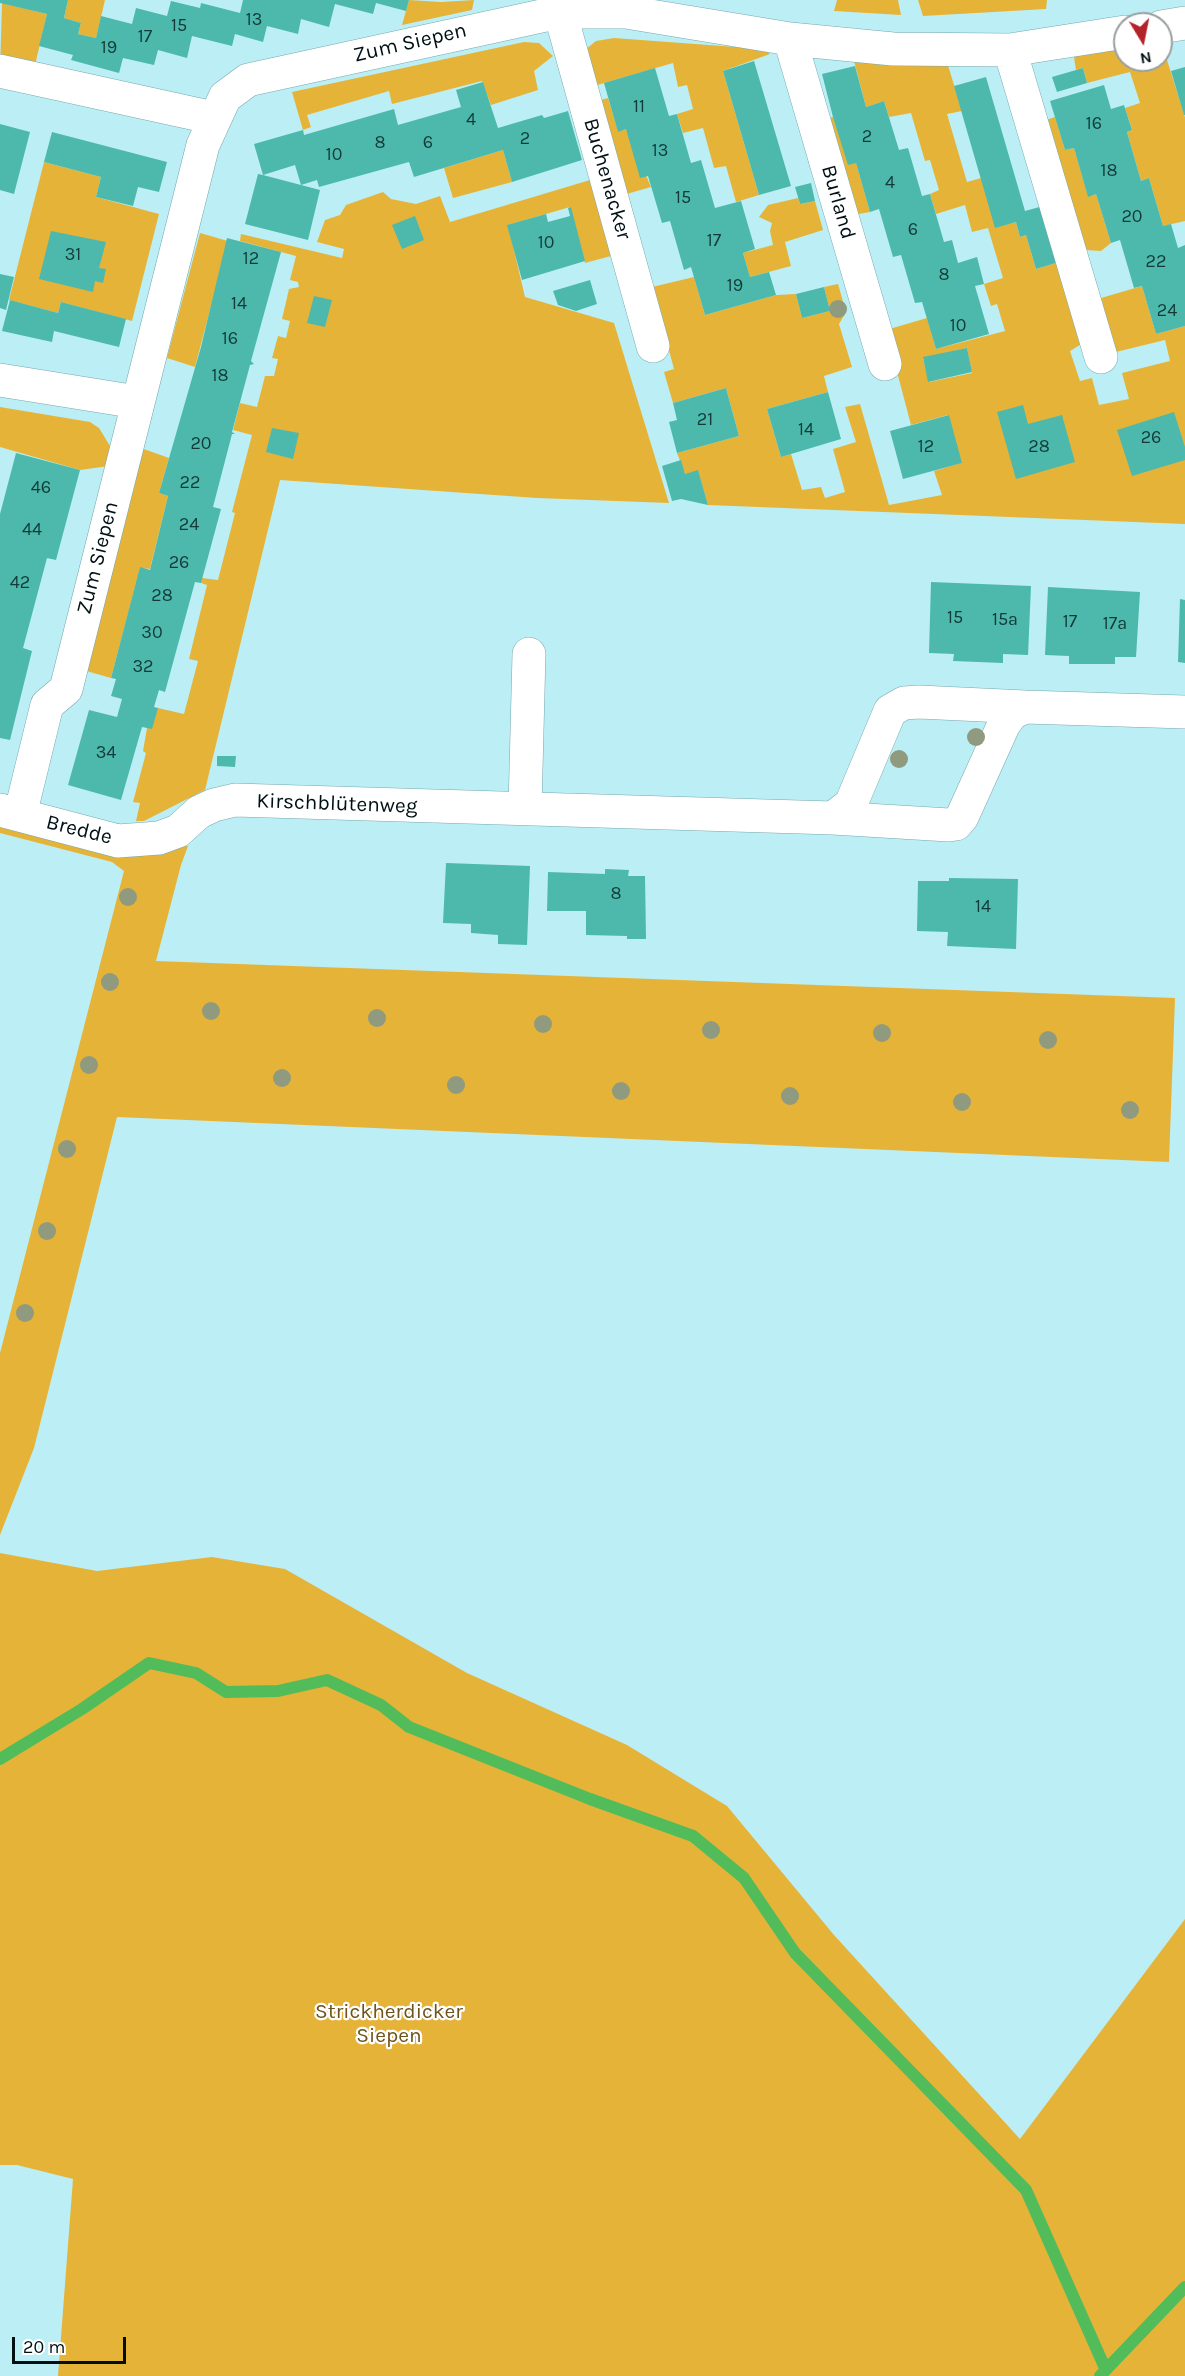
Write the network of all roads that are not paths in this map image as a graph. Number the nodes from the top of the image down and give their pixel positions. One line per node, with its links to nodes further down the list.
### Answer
1 (625, 6): 2 (street, Zum Siepen); 4 (street)
2 (560, 12): 7 (street, Zum Siepen); 8 (street, Buchenacker)
3 (1113, 35): 5 (street)
4 (790, 39): 5 (street); 10 (street, Burland)
5 (1010, 50): 9 (street)
6 (0, 70): 7 (street)
7 (214, 118): 12 (street, Zum Siepen)
8 (653, 346)
9 (1101, 357)
10 (885, 364)
11 (0, 380): 12 (street)
12 (137, 402): 17 (street, Zum Siepen)
13 (530, 654): 16 (street)
14 (1025, 707): 15 (street); 18 (street); 18 (street, Kirschblütenweg)
15 (1185, 712)
16 (525, 808): 18 (street, Kirschblütenweg); 19 (street, Kirschblütenweg)
17 (10, 812): 19 (street, Bredde)
18 (833, 818)
19 (159, 838)

